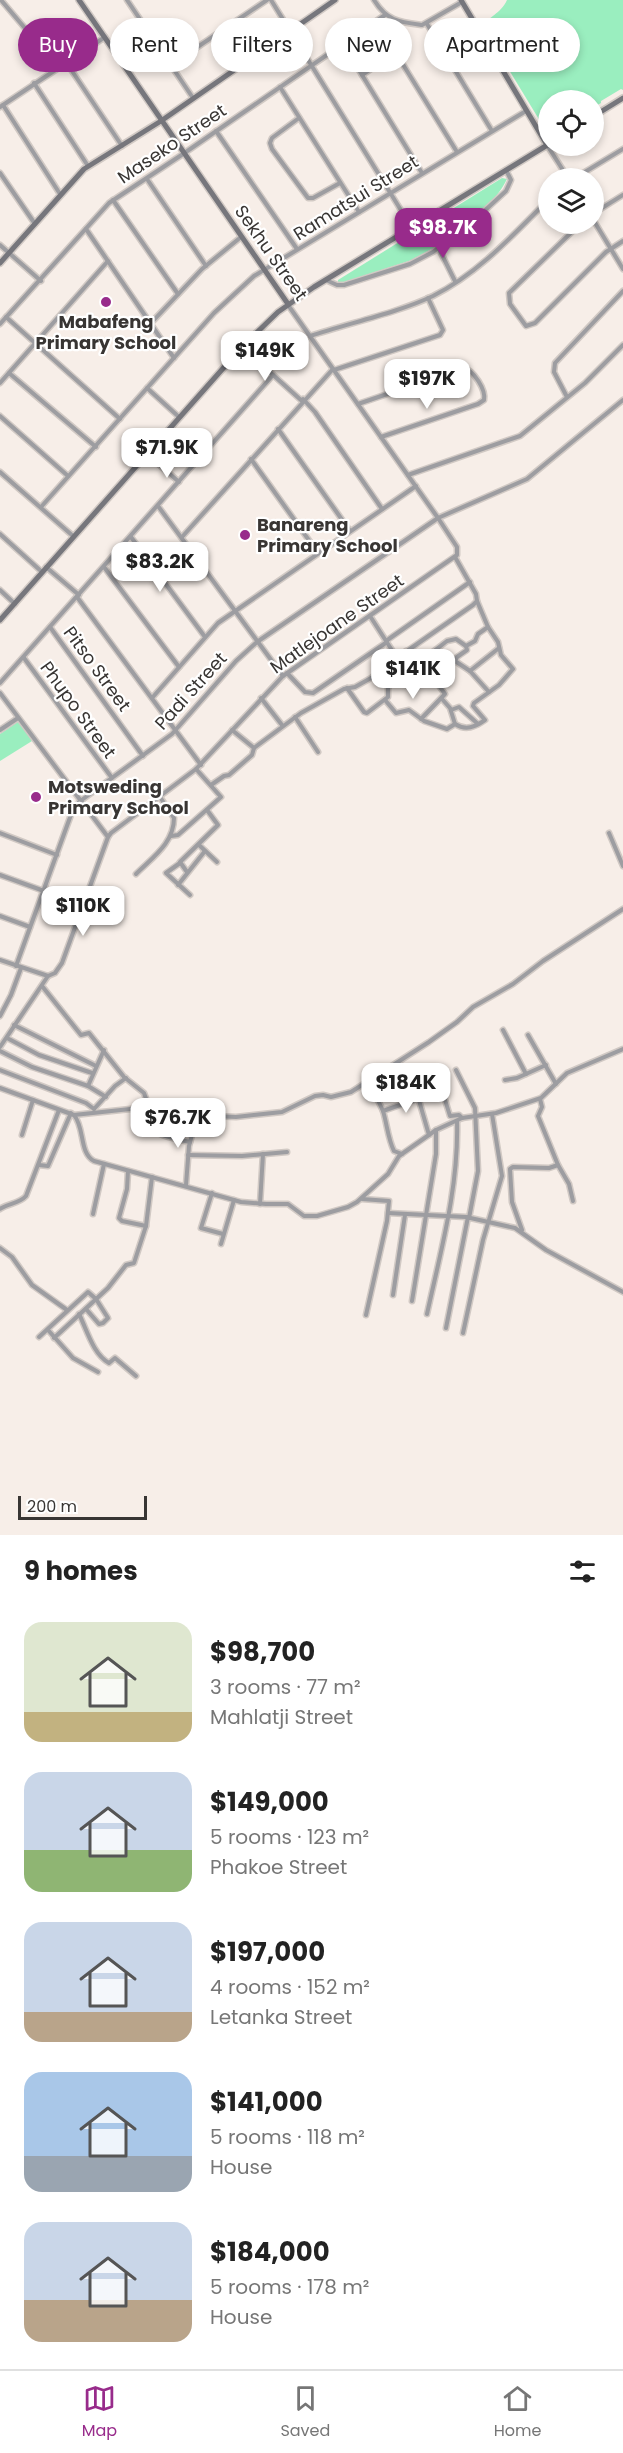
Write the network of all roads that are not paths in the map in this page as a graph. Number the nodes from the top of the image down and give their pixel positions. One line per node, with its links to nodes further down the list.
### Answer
1 (79, 0): 16 (street, Sekhu Street)
2 (127, 0): 9 (street)
3 (269, 0): 10 (street); 18 (street)
4 (335, 0): 11 (street)
5 (374, 0): 8 (street)
6 (2, 1): 14 (street)
7 (461, 1): 13 (street); 34 (street)
8 (385, 15): 12 (street, Maseko Street); 15 (street)
9 (139, 18)
10 (282, 18)
11 (309, 18)
12 (381, 18)
13 (436, 18)
14 (18, 20)
15 (424, 24)
16 (105, 37): 17 (street); 36 (street, Sekhu Street)
17 (98, 41)
18 (199, 46)
19 (313, 67): 52 (street)
20 (51, 72): 28 (street)
21 (73, 72): 40 (street)
22 (176, 72): 30 (street)
23 (231, 72): 30 (street)
24 (302, 72): 29 (street, Maseko Street)
25 (360, 72): 27 (street)
26 (456, 72): 39 (street)
27 (362, 75): 43 (street); 49 (street)
28 (34, 84): 32 (street); 45 (street)
29 (280, 87): 35 (street); 38 (street, Maseko Street)
30 (193, 98): 36 (street)
31 (623, 98): 33 (street)
32 (1, 106): 53 (street)
33 (604, 110)
34 (526, 111): 37 (street); 39 (street, Ramatsui Street)
35 (299, 118): 51 (street); 51 (street)
36 (161, 121): 40 (street); 44 (street, Sekhu Street)
37 (538, 129)
38 (216, 131): 44 (street, Maseko Street); 69 (street)
39 (492, 131): 43 (street, Ramatsui Street)
40 (122, 146): 45 (street)
41 (623, 148): 46 (street)
42 (538, 150): 47 (street)
43 (456, 152): 49 (street, Ramatsui Street)
44 (183, 154): 50 (street, Maseko Street); 64 (street, Sekhu Street)
45 (88, 166): 53 (street)
46 (591, 168)
47 (506, 170): 60 (street); 67 (street)
48 (0, 173): 59 (street)
49 (422, 173): 52 (street, Ramatsui Street)
50 (147, 179): 55 (street, Maseko Street); 73 (street)
51 (340, 183): 58 (street)
52 (391, 193): 58 (street, Ramatsui Street); 60 (street)
53 (60, 194): 59 (street)
54 (623, 195): 56 (street)
55 (113, 200): 61 (street, Maseko Street); 80 (street)
56 (604, 207)
57 (538, 211): 78 (street)
58 (359, 212): 69 (street, Ramatsui Street)
59 (34, 224): 70 (street)
60 (412, 228): 76 (street)
61 (86, 229): 71 (street); 77 (street, Maseko Street)
62 (570, 234): 68 (street)
63 (601, 234): 68 (street)
64 (242, 236): 73 (street); 74 (street, Sekhu Street)
65 (623, 241): 68 (street)
66 (0, 245): 70 (street)
67 (439, 249): 76 (street); 78 (street)
68 (610, 249): 75 (street)
69 (297, 250): 74 (street, Ramatsui Street)
70 (8, 254): 72 (street); 77 (street)
71 (108, 261): 84 (street); 87 (street)
72 (0, 263)
73 (206, 266): 80 (street)
74 (264, 269): 82 (street, Sekhu Street); 90 (street, Ramatsui Street)
75 (623, 269)
76 (326, 280): 82 (street)
77 (40, 281): 83 (street, Maseko Street)
78 (455, 281): 81 (street)
79 (623, 291): 96 (street)
80 (178, 294): 84 (street)
81 (428, 298): 86 (street); 91 (street)
82 (288, 304): 86 (street, Sekhu Street); 89 (street)
83 (6, 317): 85 (street, Maseko Street); 87 (street)
84 (151, 323): 90 (street)
85 (0, 324)
86 (310, 336): 91 (street, Sekhu Street)
87 (36, 343): 92 (street); 102 (street)
88 (623, 345): 96 (street)
89 (242, 347): 93 (street); 101 (street)
90 (174, 358): 95 (street, Ramatsui Street)
91 (333, 370): 97 (street); 99 (street, Sekhu Street)
92 (9, 373): 94 (street); 105 (street)
93 (273, 375): 97 (street); 111 (street)
94 (0, 383)
95 (147, 388): 101 (street); 102 (street, Ramatsui Street)
96 (567, 397): 109 (street)
97 (303, 400): 103 (street); 115 (street)
98 (623, 400): 116 (street, Padi Street)
99 (357, 404): 104 (street, Sekhu Street); 104 (street)
100 (0, 416): 110 (street)
101 (179, 417): 106 (street)
102 (120, 419): 105 (street, Ramatsui Street)
103 (278, 429): 107 (street); 117 (street)
104 (381, 437): 109 (street, Sekhu Street)
105 (96, 447): 110 (street, Ramatsui Street)
106 (146, 453): 111 (street); 119 (street)
107 (251, 459): 121 (street); 123 (street)
108 (0, 472): 114 (street)
109 (408, 475): 112 (street, Sekhu Street)
110 (68, 476): 114 (street, Ramatsui Street)
111 (179, 482): 113 (street)
112 (416, 486): 115 (street); 116 (street, Sekhu Street)
113 (158, 506): 120 (street); 121 (street)
114 (41, 507): 119 (street)
115 (382, 509): 117 (street)
116 (438, 518): 122 (street, Sekhu Street); 138 (street, Padi Street)
117 (350, 531): 123 (street)
118 (0, 534): 126 (street)
119 (73, 536): 126 (street)
120 (131, 537): 125 (street); 137 (street)
121 (182, 537): 132 (street)
122 (458, 552): 124 (street, Matlejoane Street)
123 (318, 554): 132 (street)
124 (455, 557): 127 (street); 133 (street, Matlejoane Street)
125 (104, 567): 129 (street); 147 (street)
126 (44, 570): 129 (street); 131 (street)
127 (470, 582): 130 (street); 139 (street)
128 (0, 590): 131 (street)
129 (78, 596): 135 (street); 154 (street)
130 (477, 601): 136 (street); 142 (street)
131 (15, 604): 134 (street)
132 (235, 610): 137 (street); 138 (street)
133 (370, 616): 139 (street); 149 (street, Matlejoane Street)
134 (0, 620)
135 (50, 627): 144 (street); 172 (street, Pitso Street)
136 (488, 627): 140 (street); 141 (street)
137 (205, 637): 147 (street)
138 (257, 642): 149 (street); 169 (street, Padi Street)
139 (386, 642): 143 (street); 149 (street)
140 (466, 646): 145 (street); 148 (street)
141 (499, 648): 148 (street); 152 (street)
142 (406, 651): 143 (street); 146 (street)
143 (397, 657): 151 (street)
144 (23, 658): 150 (street); 175 (street, Phupo Street)
145 (421, 661): 146 (street); 156 (street)
146 (415, 665): 157 (street)
147 (178, 667): 154 (street)
148 (470, 671): 152 (street)
149 (285, 675): 155 (street, Matlejoane Street)
150 (0, 683)
151 (347, 688): 157 (street); 161 (street)
152 (489, 692): 158 (street)
153 (0, 693): 162 (street)
154 (152, 698): 169 (street)
155 (261, 698): 166 (street); 168 (street, Matlejoane Street)
156 (442, 699): 159 (street); 163 (street)
157 (385, 700): 163 (street)
158 (473, 706): 160 (street); 165 (street)
159 (451, 710): 160 (street); 164 (street)
160 (464, 711): 165 (street)
161 (295, 717): 166 (street); 171 (street)
162 (18, 718): 167 (street); 178 (street)
163 (421, 719): 164 (street)
164 (454, 724): 165 (street)
165 (478, 724)
166 (282, 725): 170 (street)
167 (0, 730)
168 (232, 730): 170 (street); 173 (street, Matlejoane Street)
169 (175, 731): 172 (street, Padi Street); 173 (street)
170 (254, 748): 176 (street)
171 (318, 752)
172 (143, 756): 175 (street, Padi Street)
173 (201, 765): 174 (street, Matlejoane Street)
174 (196, 769): 176 (street); 177 (street, Matlejoane Street)
175 (112, 778): 178 (street, Padi Street)
176 (211, 785): 179 (street)
177 (160, 797): 182 (street); 183 (street, Matlejoane Street)
178 (80, 802): 183 (street); 186 (street, Padi Street)
179 (207, 810): 182 (street); 184 (street)
180 (0, 833): 186 (street)
181 (609, 833): 189 (street)
182 (171, 836): 192 (street)
183 (108, 837): 202 (street)
184 (199, 844): 185 (street); 187 (street)
185 (205, 851): 188 (street); 190 (street)
186 (57, 855): 194 (street, Padi Street)
187 (180, 862): 190 (street); 193 (street)
188 (217, 862)
189 (623, 866)
190 (187, 872): 193 (street)
191 (0, 874): 194 (street)
192 (136, 874)
193 (178, 885): 195 (street)
194 (44, 891): 198 (street, Padi Street)
195 (190, 895)
196 (623, 909): 220 (street)
197 (0, 916): 198 (street)
198 (30, 927): 200 (street, Padi Street)
199 (2, 961): 200 (street); 201 (street)
200 (18, 967): 202 (street); 204 (street, Padi Street)
201 (0, 969)
202 (48, 976): 203 (street)
203 (42, 986): 205 (street); 211 (street)
204 (0, 1016)
205 (14, 1025): 208 (street); 213 (street)
206 (503, 1030): 217 (street)
207 (528, 1035): 212 (street)
208 (7, 1038): 210 (street); 216 (street)
209 (623, 1048): 221 (street)
210 (0, 1049): 222 (street)
211 (104, 1050): 213 (street); 218 (street)
212 (546, 1065): 217 (street); 221 (street)
213 (96, 1066): 216 (street)
214 (0, 1070): 231 (street)
215 (456, 1070): 236 (street)
216 (92, 1073): 222 (street)
217 (526, 1074): 219 (street)
218 (126, 1078): 224 (street); 228 (street)
219 (505, 1080)
220 (369, 1081): 232 (street); 235 (street)
221 (556, 1084): 226 (street)
222 (88, 1086): 224 (street)
223 (0, 1088): 227 (street)
224 (106, 1097): 231 (street)
225 (418, 1097): 232 (street); 237 (street); 240 (street)
226 (540, 1099): 234 (street); 249 (street)
227 (33, 1100): 230 (street); 241 (street)
228 (149, 1107): 229 (street); 235 (street)
229 (136, 1109): 231 (street); 242 (street)
230 (59, 1110): 233 (street); 248 (street)
231 (93, 1111): 233 (street)
232 (383, 1111): 245 (street)
233 (73, 1114): 247 (street); 248 (street)
234 (492, 1114): 236 (street); 265 (street)
235 (197, 1116): 242 (street)
236 (475, 1116): 237 (street); 264 (street)
237 (462, 1118): 238 (street)
238 (457, 1121): 239 (street); 263 (street)
239 (436, 1130): 240 (street); 262 (street)
240 (429, 1135): 245 (street)
241 (22, 1136)
242 (190, 1142): 246 (street)
243 (287, 1152): 244 (street)
244 (262, 1154): 246 (street); 257 (street)
245 (402, 1154): 254 (street)
246 (188, 1155): 252 (street)
247 (104, 1164): 250 (street); 260 (street)
248 (39, 1165): 258 (street)
249 (558, 1165): 256 (street); 267 (street)
250 (128, 1170): 251 (street); 266 (street)
251 (152, 1177): 252 (street); 266 (street)
252 (186, 1185): 253 (street)
253 (212, 1193): 255 (street); 268 (street)
254 (362, 1199): 257 (street); 259 (street)
255 (234, 1200): 257 (street); 268 (street)
256 (573, 1201)
257 (260, 1204)
258 (0, 1209)
259 (388, 1213): 261 (street); 279 (street)
260 (93, 1214)
261 (405, 1215): 262 (street); 272 (street)
262 (428, 1216): 263 (street); 274 (street)
263 (447, 1216): 264 (street); 278 (street)
264 (468, 1218): 265 (street); 280 (street)
265 (490, 1222): 267 (street); 282 (street)
266 (146, 1226): 273 (street)
267 (522, 1231): 271 (street)
268 (223, 1234): 269 (street)
269 (221, 1244)
270 (0, 1248): 276 (street)
271 (623, 1292)
272 (393, 1295)
273 (96, 1299): 275 (street); 275 (street); 276 (street)
274 (412, 1301)
275 (86, 1309): 277 (street)
276 (67, 1310): 281 (street)
277 (79, 1314): 284 (street); 286 (street)
278 (427, 1314)
279 (366, 1315)
280 (446, 1328)
281 (48, 1330): 283 (street); 284 (street)
282 (463, 1333)
283 (39, 1337)
284 (54, 1338): 285 (street)
285 (98, 1372)
286 (136, 1377)

